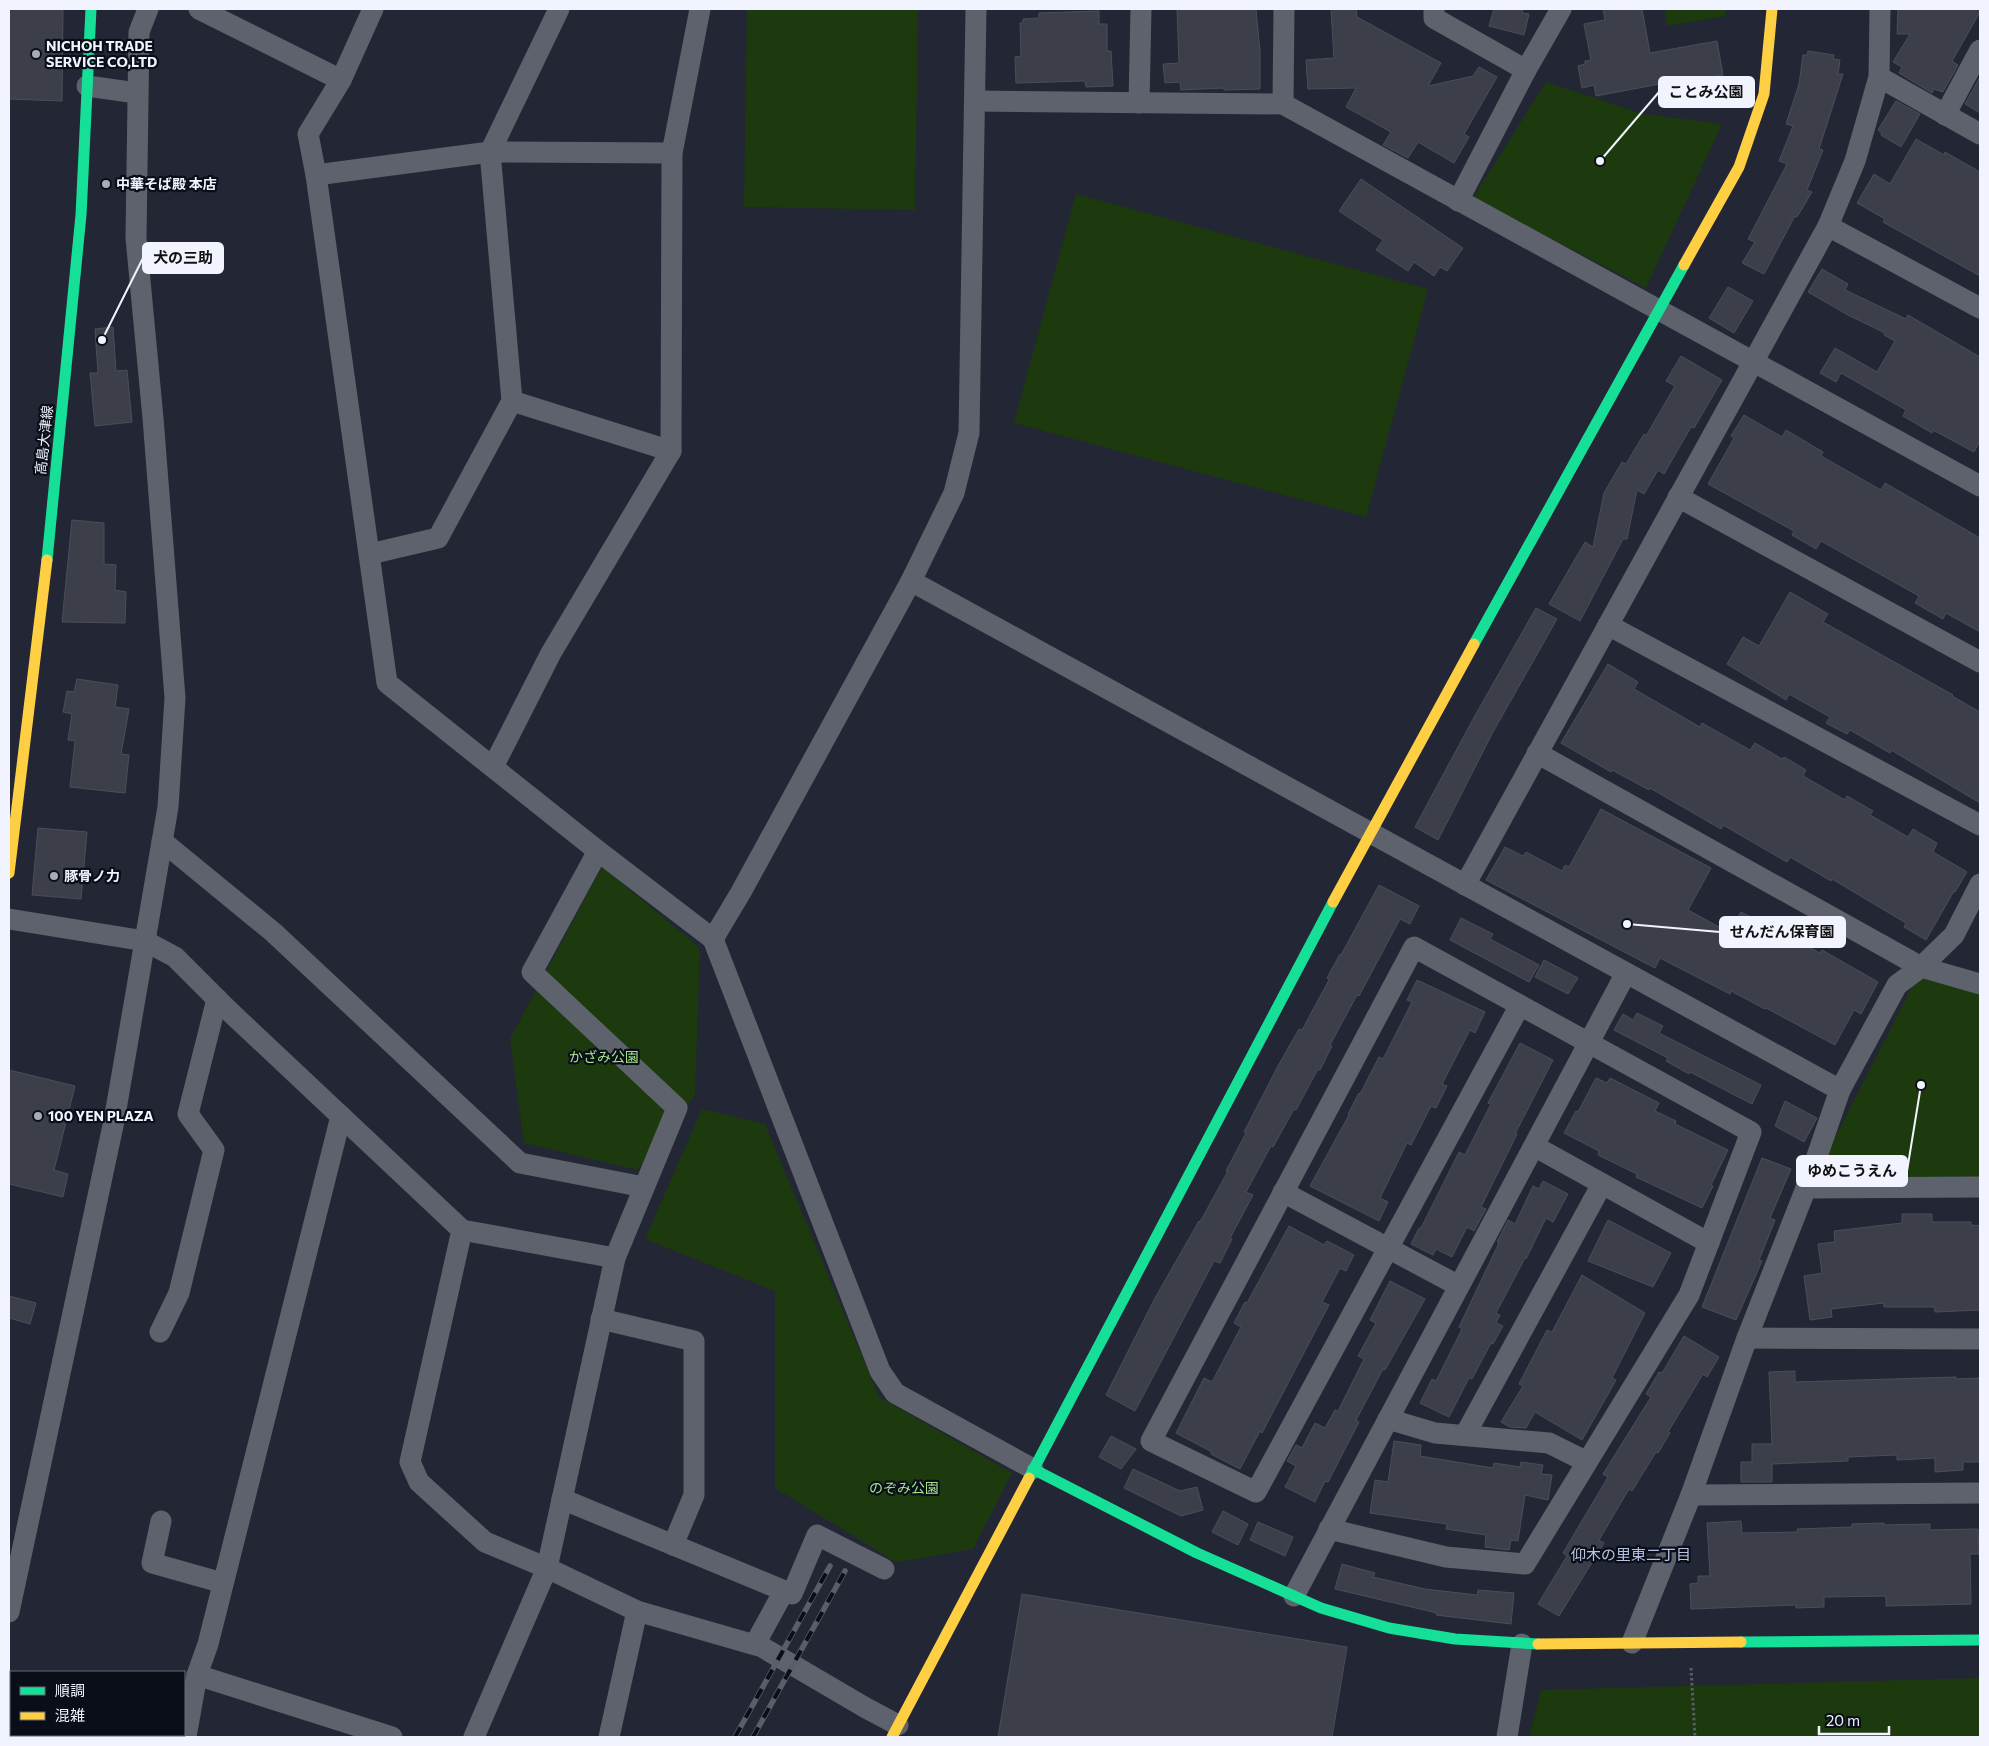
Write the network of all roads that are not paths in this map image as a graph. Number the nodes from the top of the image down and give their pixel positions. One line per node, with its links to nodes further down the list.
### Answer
1 (91, 9): 19 (street, 高島大津線)
2 (148, 9): 20 (street)
3 (199, 9): 14 (street)
4 (373, 9): 18 (street)
5 (559, 9): 26 (street)
6 (700, 9): 27 (street)
7 (976, 9): 21 (street)
8 (1141, 9): 22 (street)
9 (1284, 9): 23 (street)
10 (1434, 9): 16 (street)
11 (1561, 9): 16 (street)
12 (1772, 9): 32 (street)
13 (1880, 9): 17 (street)
14 (234, 18): 18 (street)
15 (1980, 50): 24 (street)
16 (1526, 70): 29 (street)
17 (1879, 77): 24 (street); 30 (street)
18 (341, 80): 28 (street)
19 (87, 86): 20 (street); 48 (street, 高島大津線)
20 (138, 93): 46 (street)
21 (974, 101): 22 (street); 39 (street)
22 (1139, 103): 23 (street)
23 (1283, 104): 29 (street)
24 (1945, 115): 25 (street)
25 (1980, 134)
26 (490, 152): 27 (street); 28 (street); 34 (street)
27 (672, 153): 35 (street)
28 (316, 174): 38 (street)
29 (1458, 200): 32 (street)
30 (1828, 226): 31 (street); 33 (street)
31 (1980, 308)
32 (1659, 310): 33 (street); 45 (street)
33 (1753, 362): 36 (street); 37 (street)
34 (512, 401): 35 (street); 38 (street)
35 (671, 451): 43 (street)
36 (1980, 486)
37 (1678, 497): 40 (street); 41 (street)
38 (370, 554): 43 (street)
39 (912, 581): 45 (street); 52 (street)
40 (1608, 625): 42 (street); 44 (street)
41 (1980, 662)
42 (1537, 753): 50 (street); 54 (street)
43 (493, 767): 47 (street)
44 (1980, 825)
45 (1372, 834): 50 (street); 80 (street)
46 (162, 841): 53 (street); 64 (street)
47 (598, 851): 52 (street); 64 (street)
48 (9, 873)
49 (1980, 884): 54 (street)
50 (1465, 885): 55 (street)
51 (9, 919): 53 (street)
52 (714, 939): 80 (street)
53 (145, 941): 57 (street); 93 (street)
54 (1921, 967): 56 (street); 60 (street)
55 (1626, 973): 59 (street); 60 (street)
56 (1980, 984)
57 (217, 999): 61 (street); 74 (street)
58 (1520, 1005): 59 (street); 67 (street); 70 (street)
59 (1589, 1043): 62 (street); 69 (street)
60 (1840, 1090): 66 (street)
61 (341, 1116): 68 (street); 89 (street)
62 (1534, 1146): 63 (street); 72 (street)
63 (1602, 1184): 69 (street); 78 (street)
64 (644, 1187): 71 (street)
65 (1980, 1187): 66 (street)
66 (1806, 1188): 75 (street)
67 (1283, 1192): 70 (street); 70 (street)
68 (462, 1230): 71 (street); 87 (street)
69 (1708, 1243): 79 (street)
70 (1388, 1248): 72 (street)
71 (614, 1258): 73 (street)
72 (1459, 1286): 77 (street)
73 (601, 1319): 83 (street); 86 (street)
74 (160, 1332)
75 (1748, 1338): 76 (street); 82 (street)
76 (1980, 1339)
77 (1388, 1419): 78 (street); 85 (street)
78 (1465, 1435): 79 (street)
79 (1587, 1462): 85 (street)
80 (1033, 1469): 91 (street); 99 (street)
81 (1980, 1493): 82 (street)
82 (1691, 1495): 95 (street)
83 (562, 1499): 86 (street); 87 (street)
84 (161, 1521): 89 (street)
85 (1329, 1529): 91 (street)
86 (673, 1545): 90 (street)
87 (547, 1568): 92 (street); 102 (street)
88 (884, 1569): 90 (street)
89 (223, 1583): 98 (street)
90 (784, 1590): 97 (street)
91 (1294, 1596): 96 (street)
92 (637, 1611): 97 (street); 103 (street)
93 (9, 1612)
94 (1980, 1640): 95 (street)
95 (1632, 1642): 96 (street)
96 (1522, 1644): 104 (street)
97 (759, 1645): 99 (street)
98 (197, 1675): 100 (street); 101 (street)
99 (895, 1731)
100 (186, 1737)
101 (392, 1737)
102 (474, 1737)
103 (609, 1737)
104 (1508, 1737)

